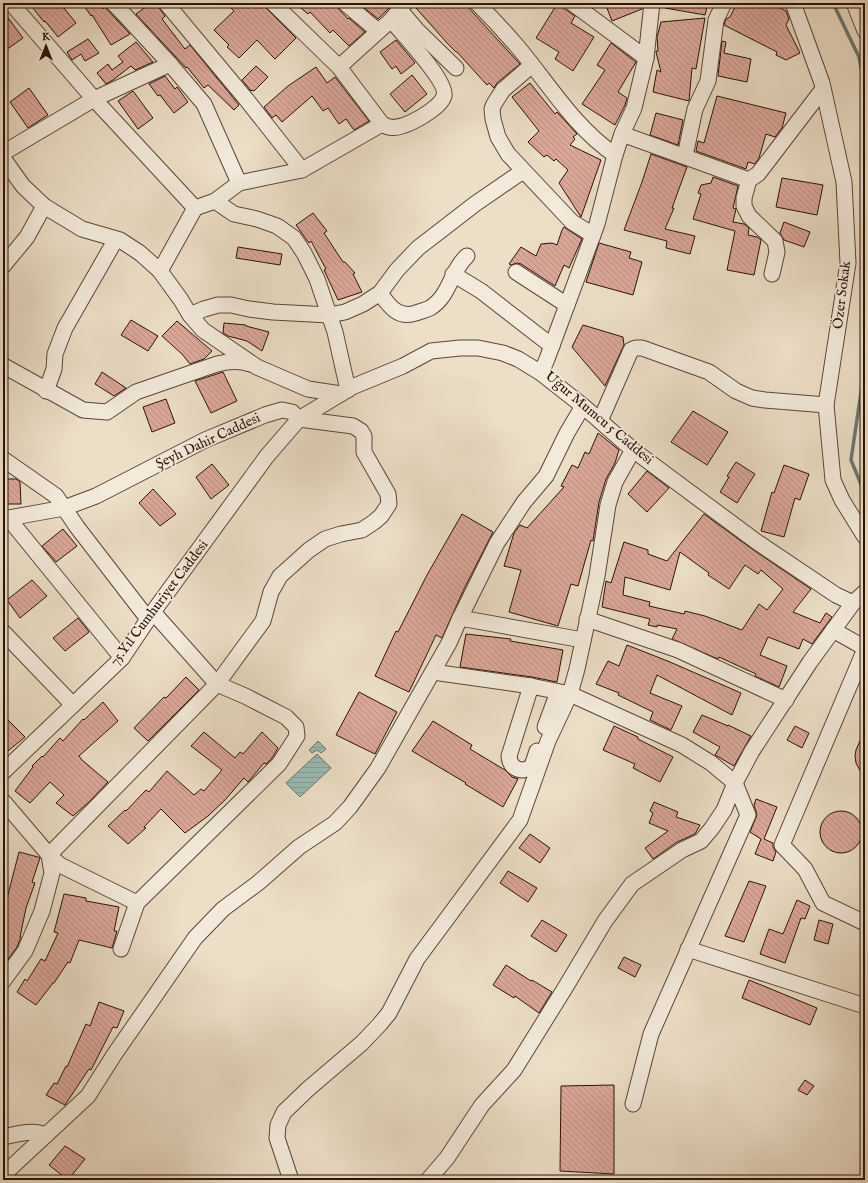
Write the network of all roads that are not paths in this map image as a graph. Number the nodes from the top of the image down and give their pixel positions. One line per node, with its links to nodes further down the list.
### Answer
1 (11, 3): 21 (street)
2 (112, 3): 16 (street)
3 (166, 3): 28 (street)
4 (273, 3): 18 (street)
5 (345, 3): 14 (street)
6 (477, 3): 17 (street)
7 (572, 3): 15 (street)
8 (652, 3): 15 (street, Uğur Mumcu 5 Caddesi)
9 (724, 3): 26 (street)
10 (793, 3): 20 (street, Özer Sokak)
11 (854, 3): 13 (street)
12 (398, 11): 14 (street); 19 (street); 22 (street)
13 (864, 27)
14 (378, 31): 18 (street)
15 (646, 58): 23 (street, Uğur Mumcu 5 Caddesi)
16 (170, 64): 21 (street); 31 (street)
17 (532, 65): 25 (street); 29 (street)
18 (339, 67): 22 (street)
19 (456, 68)
20 (823, 89): 30 (street); 53 (street, Özer Sokak)
21 (94, 99): 24 (street); 34 (street)
22 (382, 124): 28 (street)
23 (622, 134): 25 (street, Uğur Mumcu 5 Caddesi); 26 (street)
24 (3, 153)
25 (615, 156): 35 (street, Uğur Mumcu 5 Caddesi)
26 (684, 156): 30 (street)
27 (3, 158): 33 (street)
28 (302, 170): 31 (street)
29 (523, 170): 35 (street); 43 (street)
30 (748, 180): 42 (street)
31 (239, 182): 32 (street)
32 (215, 201): 34 (street); 46 (street)
33 (44, 206): 36 (street); 38 (street)
34 (196, 208): 39 (street)
35 (593, 235): 44 (street, Uğur Mumcu 5 Caddesi)
36 (116, 239): 39 (street); 51 (street)
37 (467, 256): 41 (street)
38 (3, 266)
39 (160, 271): 45 (street)
40 (516, 272): 44 (street)
41 (454, 274): 43 (street); 47 (street)
42 (772, 274)
43 (380, 293): 46 (street)
44 (567, 305): 47 (street, Uğur Mumcu 5 Caddesi)
45 (190, 315): 46 (street); 49 (street)
46 (329, 315): 52 (street)
47 (552, 346): 50 (street, Uğur Mumcu 5 Caddesi)
48 (4, 366): 51 (street)
49 (257, 367): 51 (street); 52 (street)
50 (541, 373): 52 (street); 54 (street, Uğur Mumcu 5 Caddesi)
51 (46, 391)
52 (344, 392): 55 (street)
53 (826, 405): 56 (street); 61 (street, Özer Sokak)
54 (583, 406): 56 (street, Uğur Mumcu 5 Caddesi); 65 (street)
55 (299, 419): 59 (street, Şeyh Dahir Caddesi); 64 (street, 75.Yıl Cumhuriyet Caddesi); 73 (street)
56 (600, 421): 57 (street, Uğur Mumcu 5 Caddesi)
57 (633, 450): 63 (street, Uğur Mumcu 5 Caddesi); 66 (street)
58 (3, 459): 59 (street)
59 (64, 508): 60 (street, Şeyh Dahir Caddesi); 64 (street)
60 (6, 519): 71 (street)
61 (865, 537)
62 (865, 592): 63 (street)
63 (853, 603): 67 (street)
64 (150, 616): 71 (street, 75.Yıl Cumhuriyet Caddesi); 73 (street)
65 (460, 618): 69 (street); 72 (street)
66 (587, 619): 69 (street); 76 (street)
67 (833, 630): 70 (street); 76 (street)
68 (3, 632): 77 (street)
69 (583, 640): 75 (street)
70 (865, 648): 83 (street)
71 (122, 658): 77 (street, 75.Yıl Cumhuriyet Caddesi)
72 (433, 672): 74 (street); 89 (street)
73 (217, 684): 81 (street); 82 (street)
74 (531, 686): 75 (street); 75 (street)
75 (564, 693): 79 (street); 92 (street)
76 (786, 700): 79 (street)
77 (73, 705): 78 (street, 75.Yıl Cumhuriyet Caddesi)
78 (3, 772)
79 (735, 783): 85 (street); 93 (street)
80 (3, 801): 81 (street)
81 (49, 855): 82 (street); 86 (street)
82 (137, 903): 84 (street)
83 (865, 923)
84 (121, 949)
85 (688, 949): 87 (street); 88 (street)
86 (3, 981)
87 (865, 1006)
88 (634, 1104)
89 (46, 1135): 90 (street); 91 (street)
90 (3, 1136)
91 (3, 1175)
92 (290, 1180)
93 (428, 1180)

